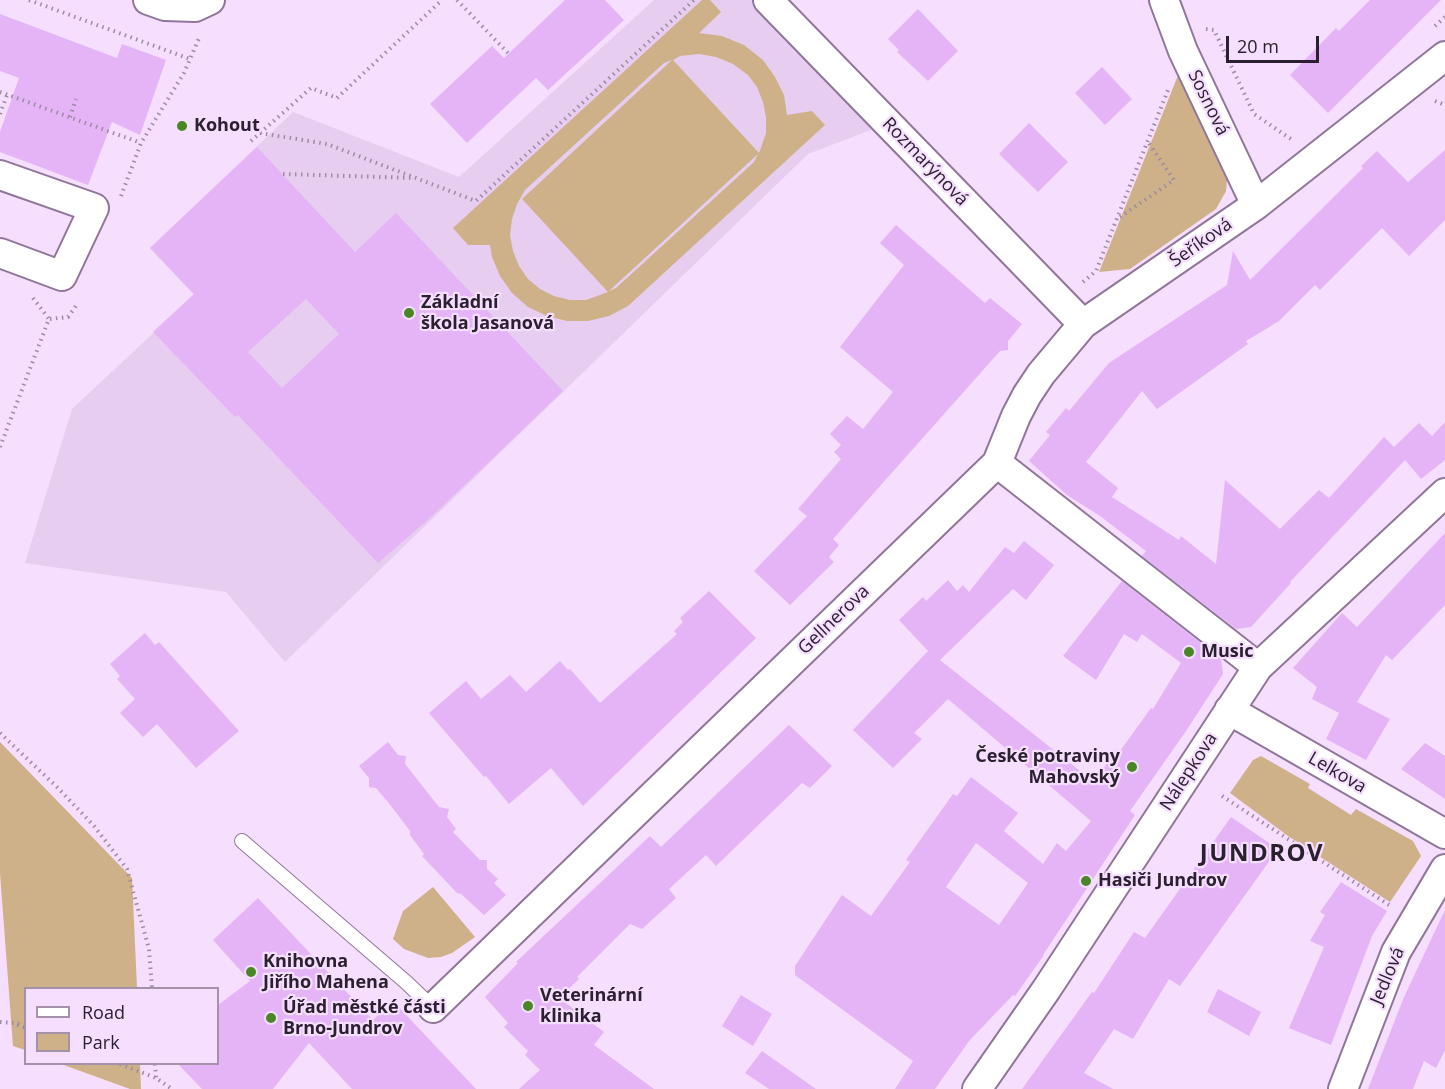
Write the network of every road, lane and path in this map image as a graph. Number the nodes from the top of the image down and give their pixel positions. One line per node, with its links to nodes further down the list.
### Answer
1 (29, 0): 24 (path)
2 (148, 0): 3 (street)
3 (210, 0)
4 (442, 0): 20 (path)
5 (457, 0): 11 (path)
6 (694, 0): 28 (path)
7 (768, 0): 32 (street, Rozmarýnová)
8 (1164, 0): 10 (street, Sosnová)
9 (1203, 28): 21 (path)
10 (1183, 51): 23 (path); 29 (street, Sosnová)
11 (508, 53)
12 (1444, 57): 29 (street, Šeříková)
13 (0, 92): 14 (path)
14 (7, 94): 18 (path); 19 (path)
15 (76, 99): 19 (path)
16 (1429, 99): 17 (path)
17 (1445, 105)
18 (0, 114)
19 (69, 117): 24 (path)
20 (260, 133): 22 (path); 28 (path)
21 (1292, 140)
22 (251, 141)
23 (1148, 141): 30 (path); 30 (path)
24 (141, 143): 25 (path)
25 (132, 169)
26 (283, 174): 28 (path)
27 (0, 175): 31 (street)
28 (418, 178)
29 (1256, 205): 34 (street, Šeříková)
30 (1118, 219): 32 (path)
31 (0, 253)
32 (1055, 296): 34 (street, Rozmarýnová)
33 (80, 300): 35 (path)
34 (1083, 324): 36 (street, Šeříková)
35 (0, 447)
36 (997, 463): 38 (street); 47 (street, Gellnerova)
37 (1445, 493): 38 (street, Nálepkova)
38 (1258, 668): 39 (street, Nálepkova)
39 (1229, 710): 42 (street, Lelkova); 56 (street, Nálepkova)
40 (0, 733): 46 (path)
41 (1222, 796): 45 (path)
42 (1445, 834)
43 (242, 841): 47 (lane)
44 (1445, 869): 45 (street, Jedlová)
45 (1415, 921): 57 (street, Jedlová)
46 (152, 987)
47 (433, 1008)
48 (0, 1022): 49 (path)
49 (10, 1023): 50 (path); 51 (path)
50 (24, 1024)
51 (24, 1027)
52 (123, 1065): 54 (path)
53 (155, 1065): 54 (path)
54 (156, 1078): 55 (path)
55 (172, 1089)
56 (977, 1089)
57 (1342, 1089)

